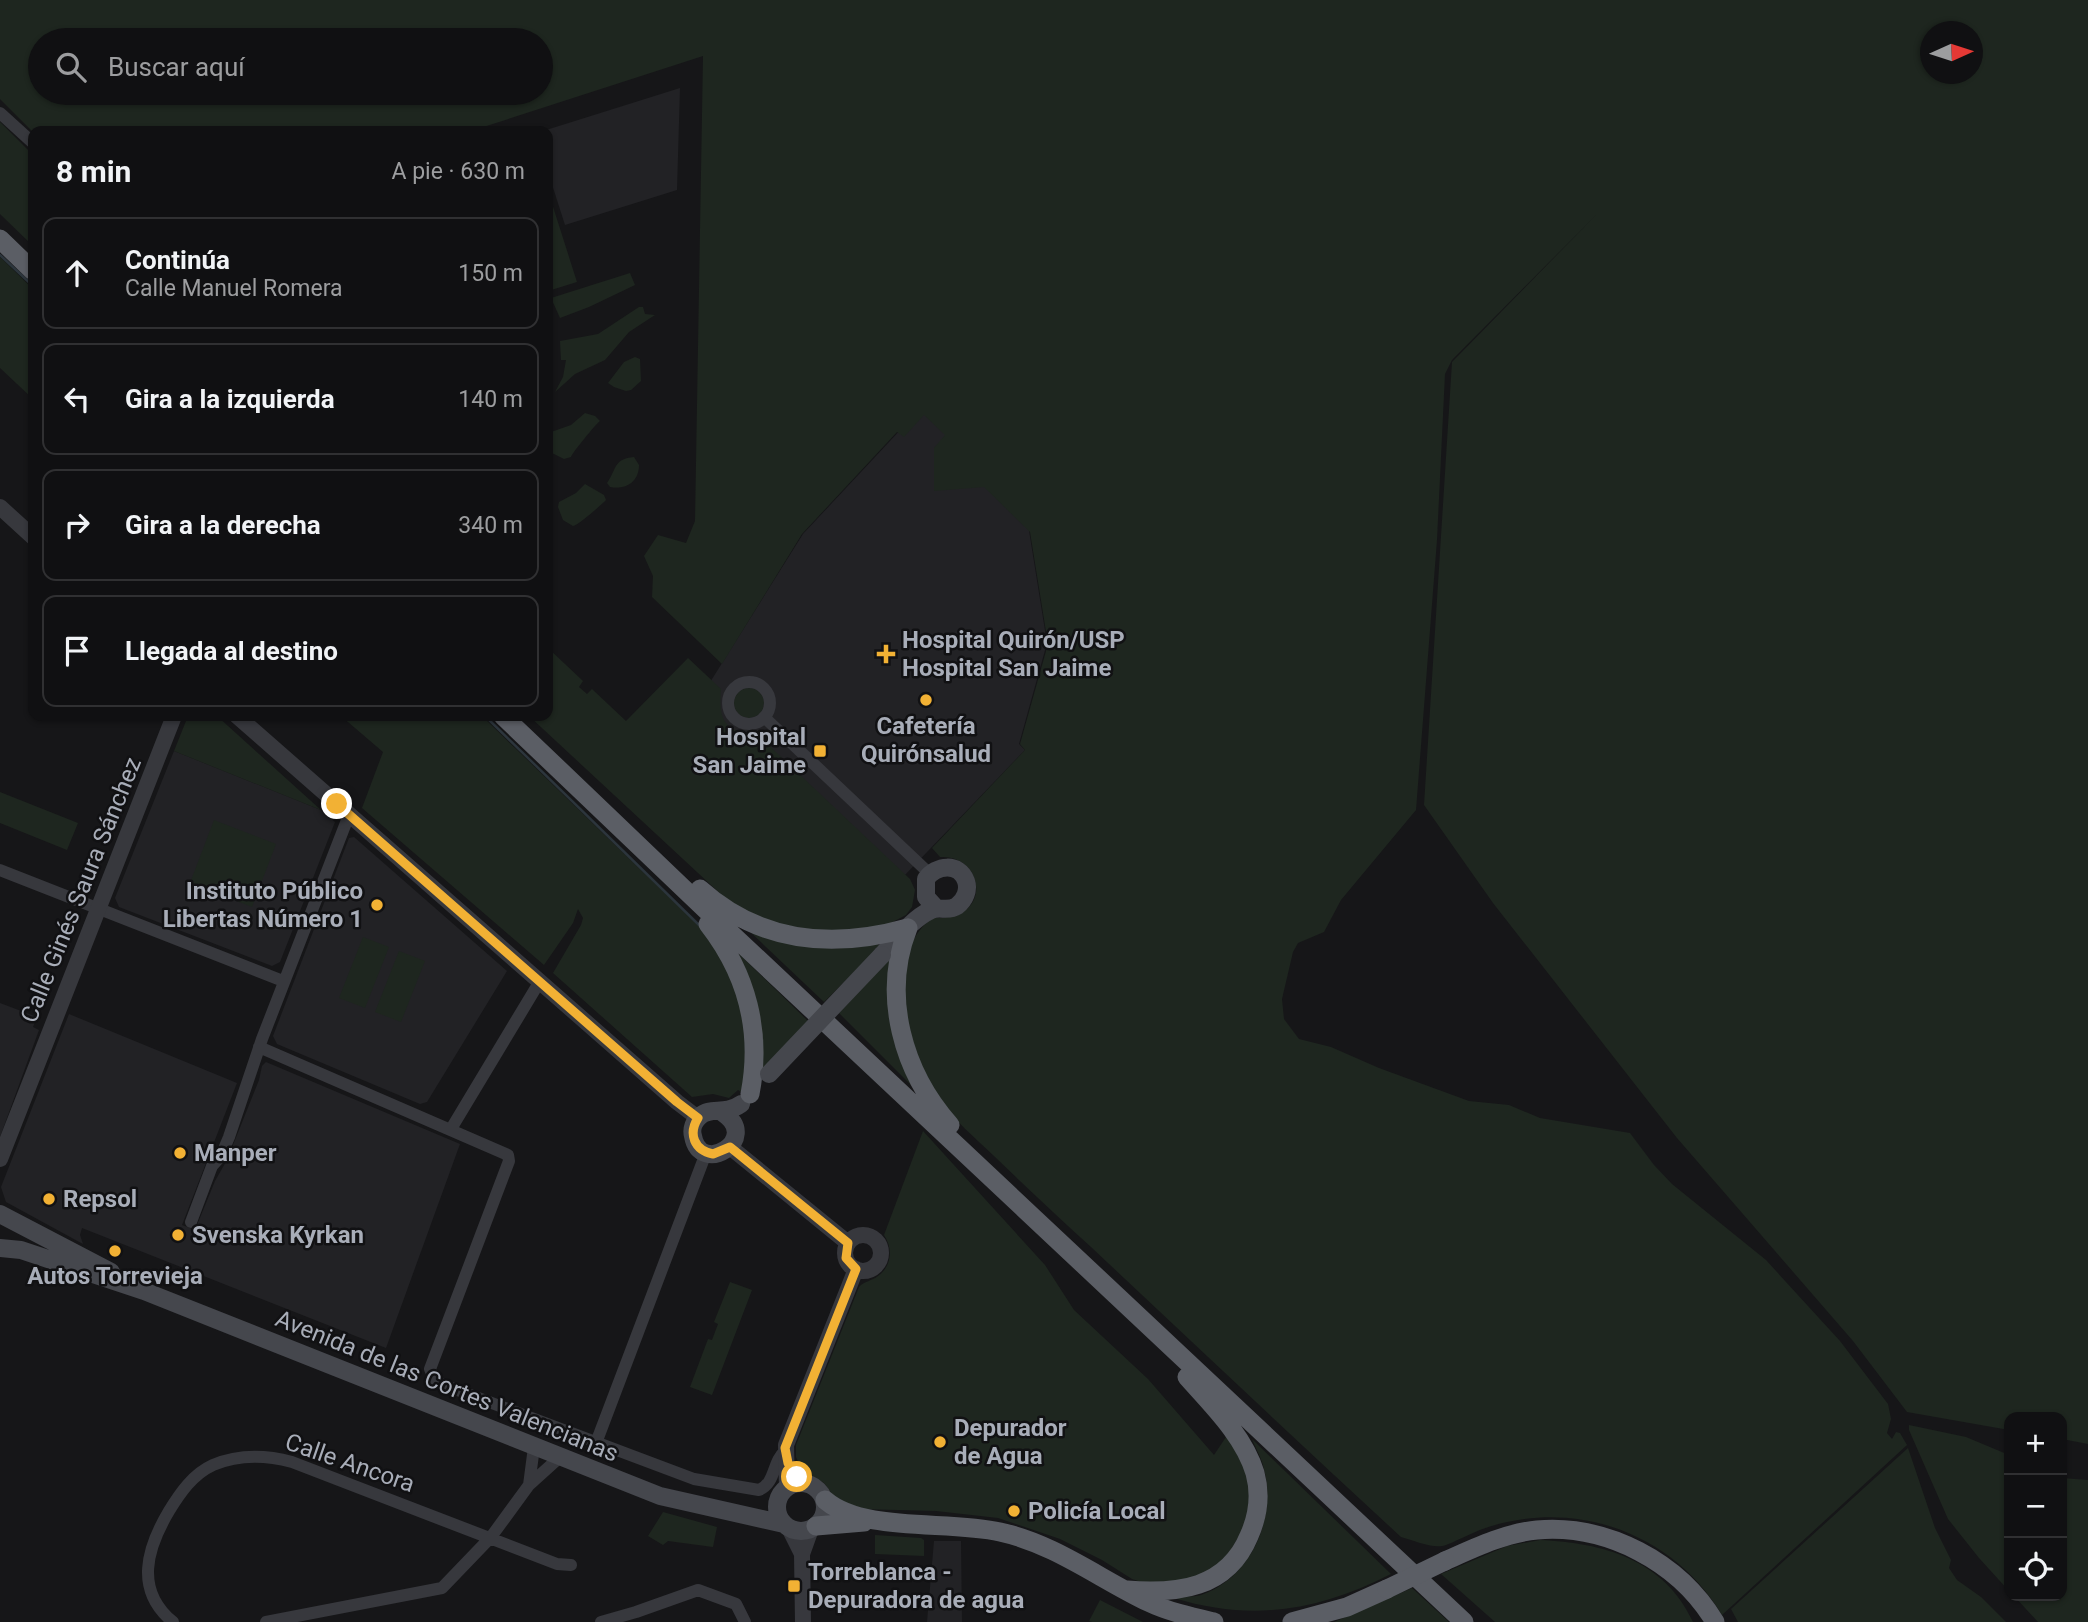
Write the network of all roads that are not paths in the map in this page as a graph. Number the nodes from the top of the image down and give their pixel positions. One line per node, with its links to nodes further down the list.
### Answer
1 (0, 113): 2 (street)
2 (28, 139)
3 (0, 240): 4 (highway)
4 (28, 266)
5 (2, 513): 6 (street)
6 (28, 533)
7 (764, 717): 15 (street)
8 (172, 721): 16 (street, Calle Ginés Saura Sánchez)
9 (243, 721): 13 (street)
10 (508, 721): 21 (highway)
11 (508, 721): 30 (highway)
12 (509, 721): 17 (highway)
13 (349, 815): 18 (street); 19 (street)
14 (0, 870): 16 (street)
15 (930, 874): 17 (main road); 17 (main road)
16 (97, 909): 18 (street); 27 (street, Calle Ginés Saura Sánchez)
17 (923, 912): 21 (main road, bridge); 30 (highway)
18 (283, 981): 20 (street)
19 (540, 981): 23 (street); 24 (street)
20 (259, 1047): 24 (street); 29 (street)
21 (745, 1099): 22 (main road)
22 (728, 1117): 23 (main road); 25 (main road)
23 (698, 1118): 26 (main road)
24 (451, 1129): 37 (street)
25 (730, 1147): 26 (main road); 32 (street)
26 (706, 1153): 37 (street)
27 (0, 1159)
28 (0, 1214): 31 (main road); 35 (main road, Avenida de las Cortes Valencianas)
29 (191, 1222)
30 (1048, 1231): 36 (highway)
31 (0, 1237)
32 (848, 1243): 34 (street); 34 (street)
33 (0, 1248): 35 (main road, Avenida de las Cortes Valencianas)
34 (856, 1269): 41 (street)
35 (144, 1291): 38 (main road, Avenida de las Cortes Valencianas)
36 (1131, 1309): 51 (highway); 52 (highway)
37 (596, 1443): 41 (street)
38 (534, 1447): 39 (main road, Avenida de las Cortes Valencianas); 40 (street)
39 (560, 1457): 40 (street); 43 (main road, Avenida de las Cortes Valencianas)
40 (529, 1485): 47 (street)
41 (784, 1488): 42 (main road); 43 (main road, Avenida de las Cortes Valencianas); 45 (main road)
42 (825, 1500): 44 (highway); 46 (main road)
43 (737, 1512): 45 (main road, Avenida de las Cortes Valencianas)
44 (872, 1520): 46 (highway); 51 (highway)
45 (787, 1526): 46 (main road); 48 (street)
46 (814, 1528): 48 (street)
47 (491, 1537): 49 (street, Calle Ancora); 56 (street, Calle Ancora); 57 (street)
48 (802, 1554): 55 (street)
49 (571, 1565)
50 (1673, 1573): 62 (highway, bridge); 65 (highway); 66 (highway)
51 (1126, 1590): 53 (highway)
52 (1434, 1594): 63 (highway); 64 (highway)
53 (1149, 1602): 60 (highway); 61 (highway)
54 (637, 1617): 58 (street); 59 (street)
55 (800, 1621)
56 (173, 1622)
57 (266, 1622)
58 (601, 1622)
59 (745, 1622)
60 (1174, 1622)
61 (1214, 1622)
62 (1292, 1622)
63 (1464, 1622)
64 (1474, 1622)
65 (1703, 1622)
66 (1715, 1622)

